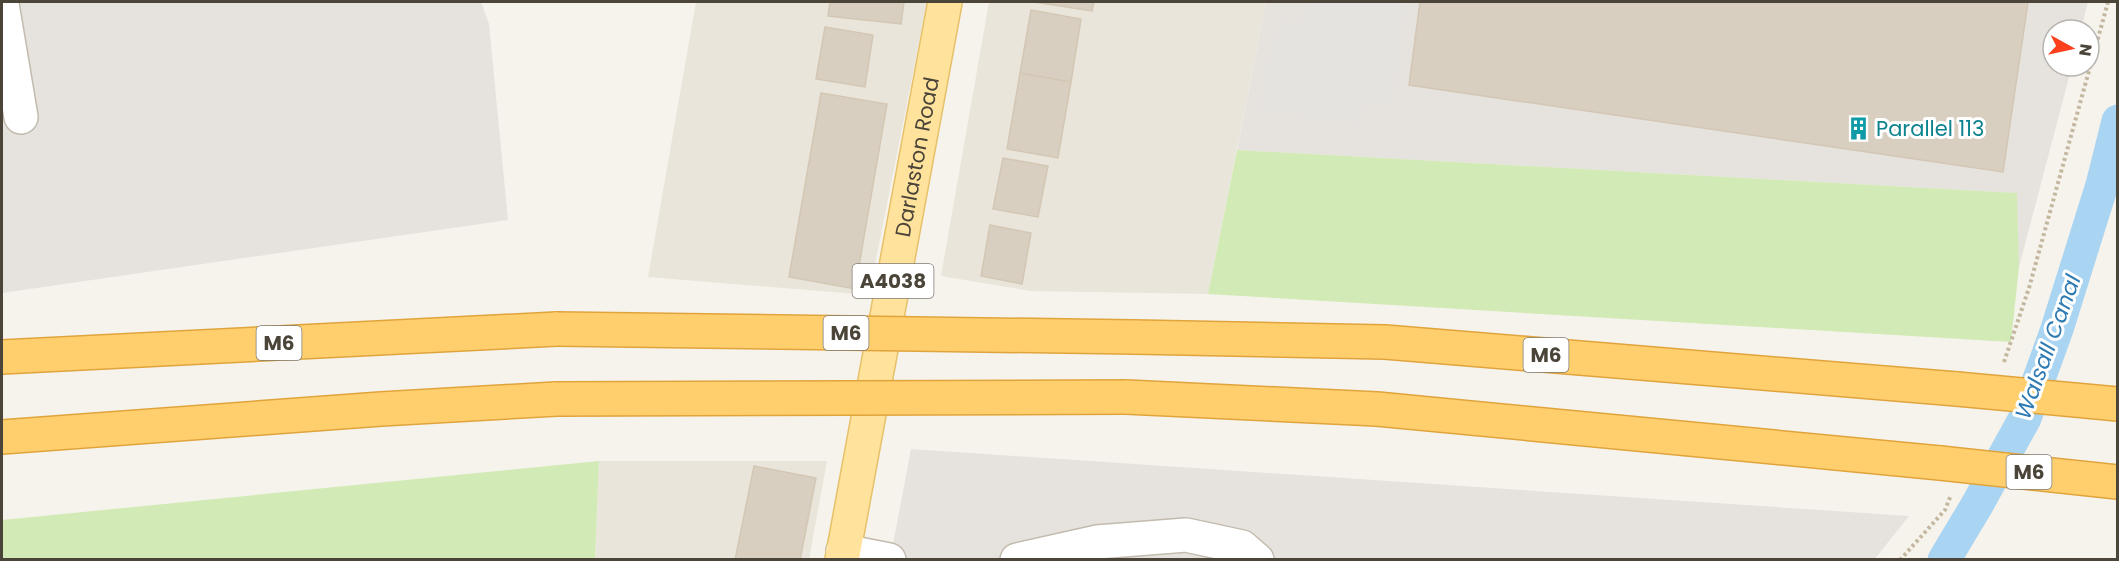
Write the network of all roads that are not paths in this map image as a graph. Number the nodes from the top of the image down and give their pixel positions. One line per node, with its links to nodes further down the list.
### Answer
1 (945, 2): 8 (main road, Darlaston Road / A4038)
2 (2, 4): 3 (lane)
3 (21, 117)
4 (2, 357): 5 (highway, M6, bridge)
5 (2118, 404)
6 (2, 437): 7 (highway, M6, bridge)
7 (2118, 482)
8 (843, 555): 9 (lane)
9 (888, 560)
10 (1017, 560): 11 (lane)
11 (1257, 560)

